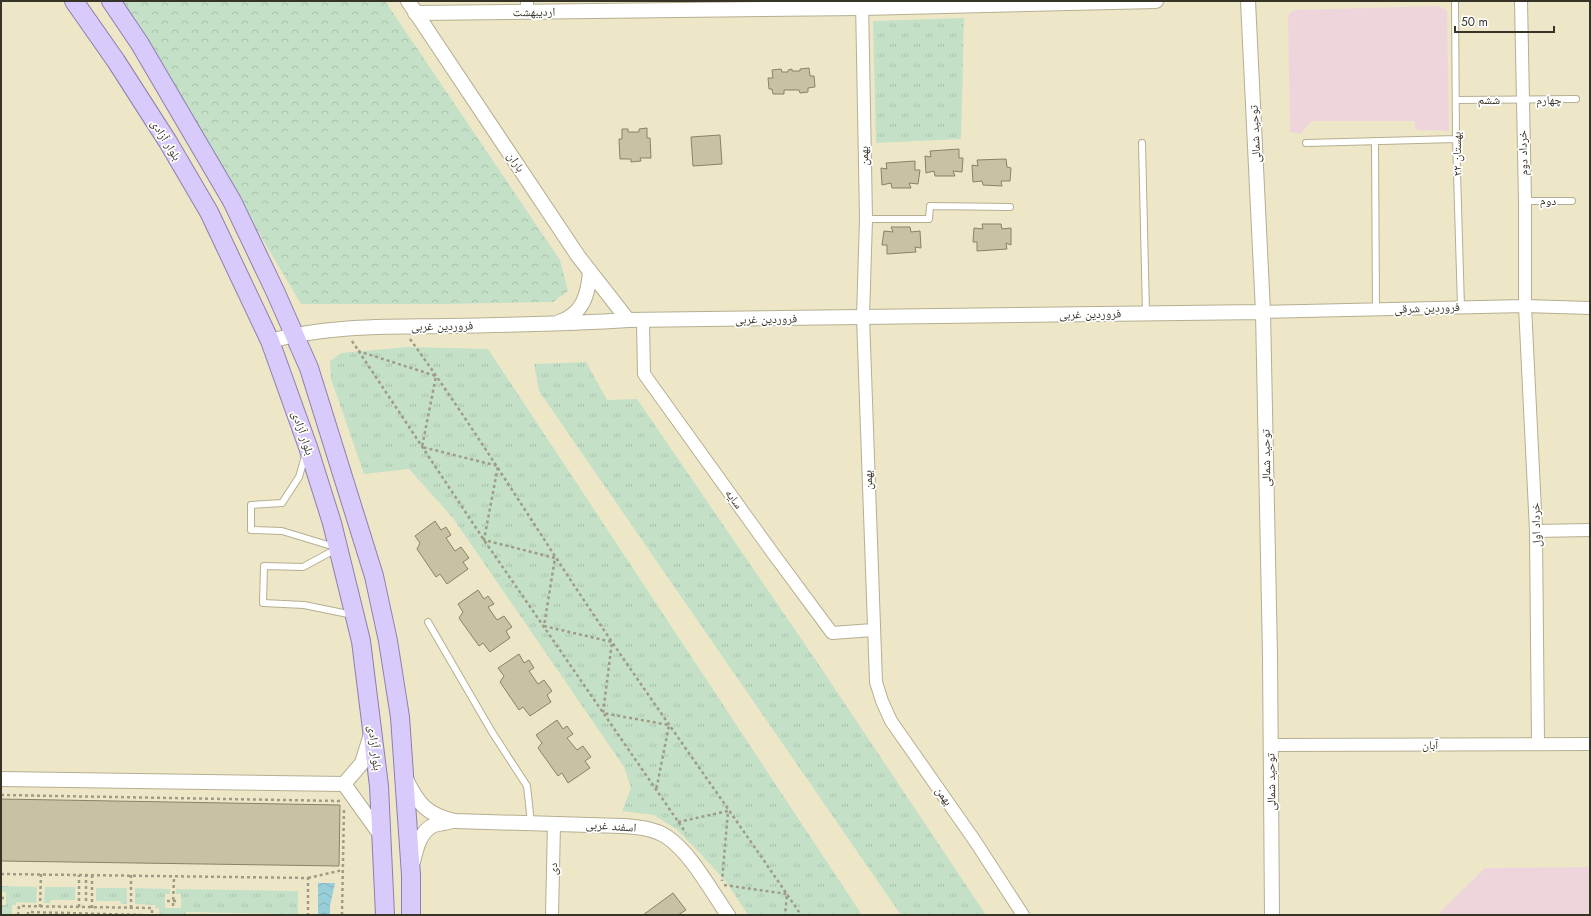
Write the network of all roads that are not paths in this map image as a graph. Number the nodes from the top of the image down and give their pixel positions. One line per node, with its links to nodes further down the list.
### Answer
1 (74, 1): 35 (main road, بلوار آزادی)
2 (111, 1): 36 (main road, بلوار آزادی)
3 (408, 1): 12 (street, باران)
4 (1156, 1): 8 (street, اردیبهشت)
5 (1248, 1): 29 (street, توحید شمالی)
6 (1455, 1): 14 (lane, بهستان ۲۲)
7 (1521, 1): 15 (street, خرداد دوم)
8 (1129, 2): 9 (street, اردیبهشت)
9 (862, 4): 11 (street, اردیبهشت); 23 (street, بهمن)
10 (527, 6): 11 (street, اردیبهشت); 12 (street, اردیبهشت)
11 (661, 6)
12 (415, 13): 24 (street, باران)
13 (1576, 99): 15 (lane, چهارم)
14 (1456, 100): 15 (lane, ششم); 16 (lane, بهستان ۲۲)
15 (1522, 100): 20 (street, خرداد دوم)
16 (1456, 139): 17 (lane); 26 (lane, بهستان ۲۲)
17 (1375, 141): 19 (lane); 28 (lane)
18 (1142, 143): 30 (lane)
19 (1306, 143)
20 (1525, 201): 21 (lane, دوم); 25 (street, خرداد دوم)
21 (1572, 201)
22 (1010, 207): 23 (lane)
23 (866, 219): 31 (street, بهمن)
24 (590, 272): 32 (street, باران); 34 (street)
25 (1525, 306): 26 (street, فروردین شرقی); 27 (street, فروردین شرقی); 40 (street, خرداد اول)
26 (1461, 307): 28 (street, فروردین شرقی)
27 (1590, 308)
28 (1376, 310): 29 (street, فروردین شرقی)
29 (1264, 312): 30 (street, فروردین غربی); 48 (street, توحید شمالی)
30 (1146, 313): 31 (street, فروردین غربی)
31 (863, 317): 33 (street, فروردین غربی); 44 (street, بهمن)
32 (628, 320): 33 (street, فروردین غربی); 34 (street, فروردین غربی)
33 (644, 321): 44 (street, سایه)
34 (549, 325): 36 (street, فروردین غربی)
35 (267, 334): 36 (main road); 37 (main road, بلوار آزادی)
36 (294, 334): 37 (main road); 49 (main road, بلوار آزادی)
37 (277, 361): 38 (main road, بلوار آزادی)
38 (308, 447): 41 (main road, بلوار آزادی); 41 (lane)
39 (1590, 530): 40 (street)
40 (1536, 531): 46 (street, خرداد اول)
41 (338, 548): 42 (main road, بلوار آزادی); 42 (lane)
42 (355, 616): 45 (main road, بلوار آزادی)
43 (428, 622): 53 (lane)
44 (873, 630): 61 (street, بهمن)
45 (373, 731): 51 (street); 55 (main road, بلوار آزادی)
46 (1538, 744): 47 (street, آبان); 48 (street, آبان)
47 (1590, 744)
48 (1270, 745): 62 (street, توحید شمالی)
49 (404, 774): 52 (street); 56 (main road, بلوار آزادی)
50 (1, 779): 51 (street)
51 (344, 784): 55 (street)
52 (455, 820): 53 (street, اسفند غربی); 56 (street)
53 (531, 823): 54 (street, اسفند غربی)
54 (554, 824): 59 (street, دی); 60 (street, اسفند غربی)
55 (382, 837): 57 (main road, بلوار آزادی)
56 (411, 875): 58 (main road, بلوار آزادی)
57 (385, 915)
58 (411, 915)
59 (552, 915)
60 (728, 915)
61 (1023, 915)
62 (1272, 915)

